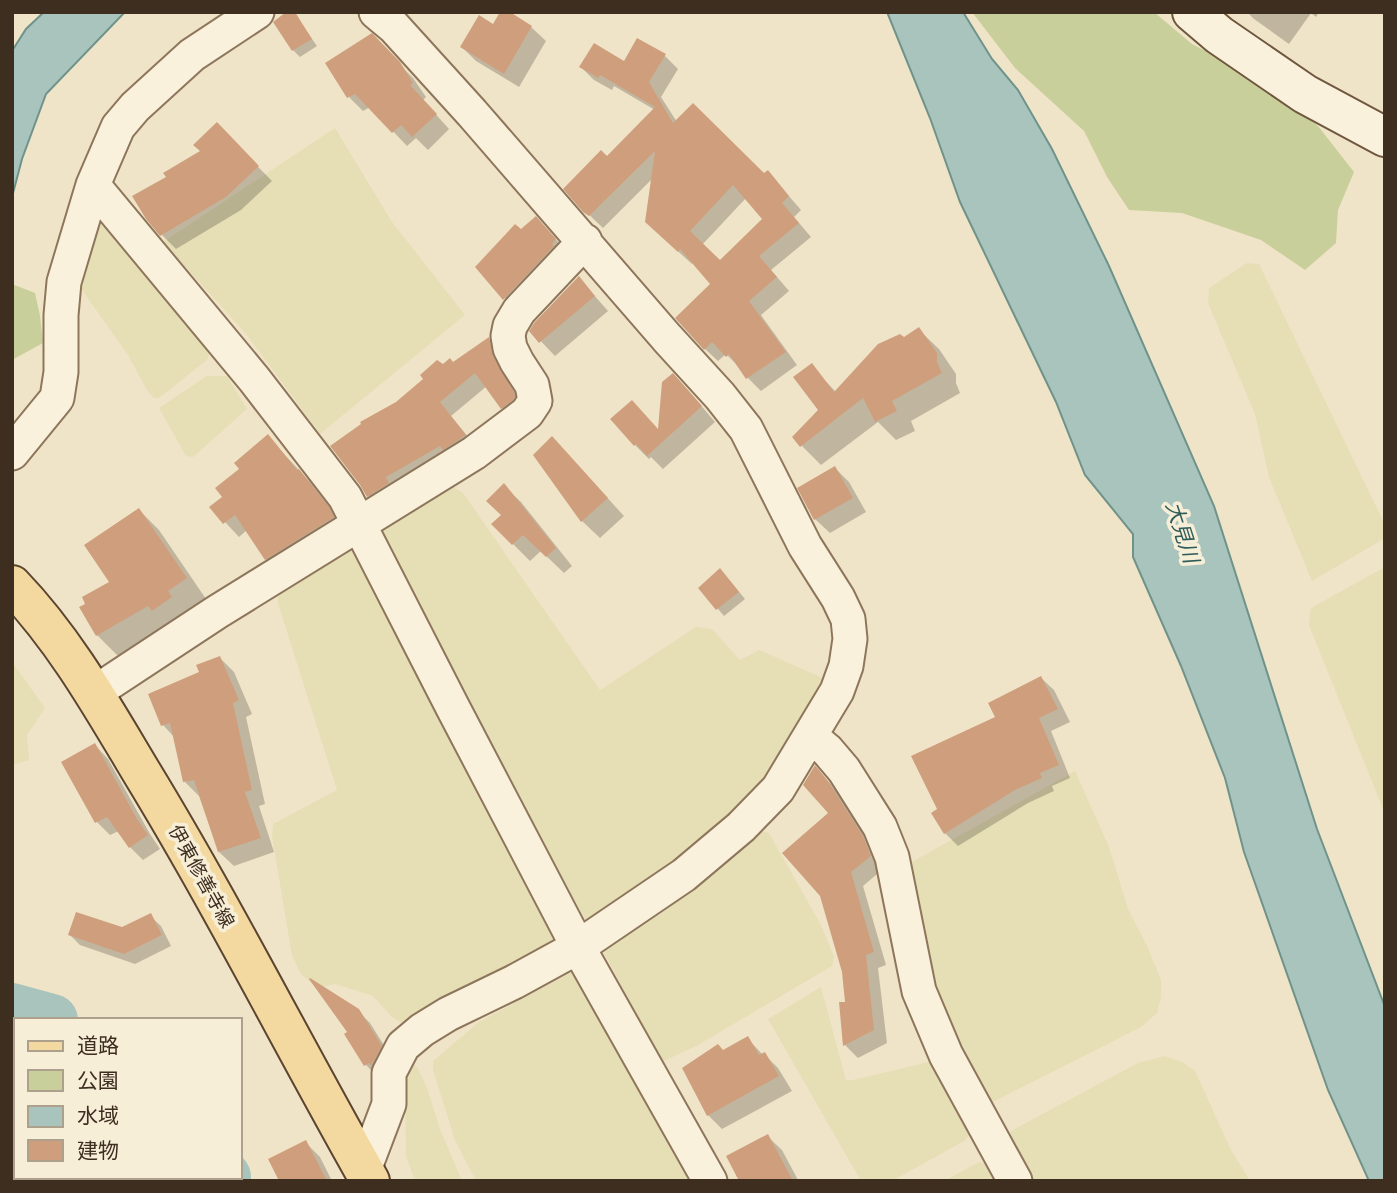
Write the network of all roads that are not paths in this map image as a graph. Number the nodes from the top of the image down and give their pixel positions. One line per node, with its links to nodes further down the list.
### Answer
1 (257, 12): 5 (street)
2 (376, 12): 6 (street)
3 (1192, 12): 4 (street)
4 (1385, 137)
5 (93, 185): 7 (street); 8 (street)
6 (584, 242): 8 (street); 11 (street)
7 (12, 453)
8 (360, 525): 10 (street); 12 (street)
9 (12, 585): 10 (main road, 伊東修善寺線)
10 (94, 693): 13 (main road, 伊東修善寺線)
11 (810, 736): 12 (street); 15 (street)
12 (578, 947): 13 (street); 14 (street)
13 (367, 1175)
14 (710, 1181)
15 (1015, 1181)

